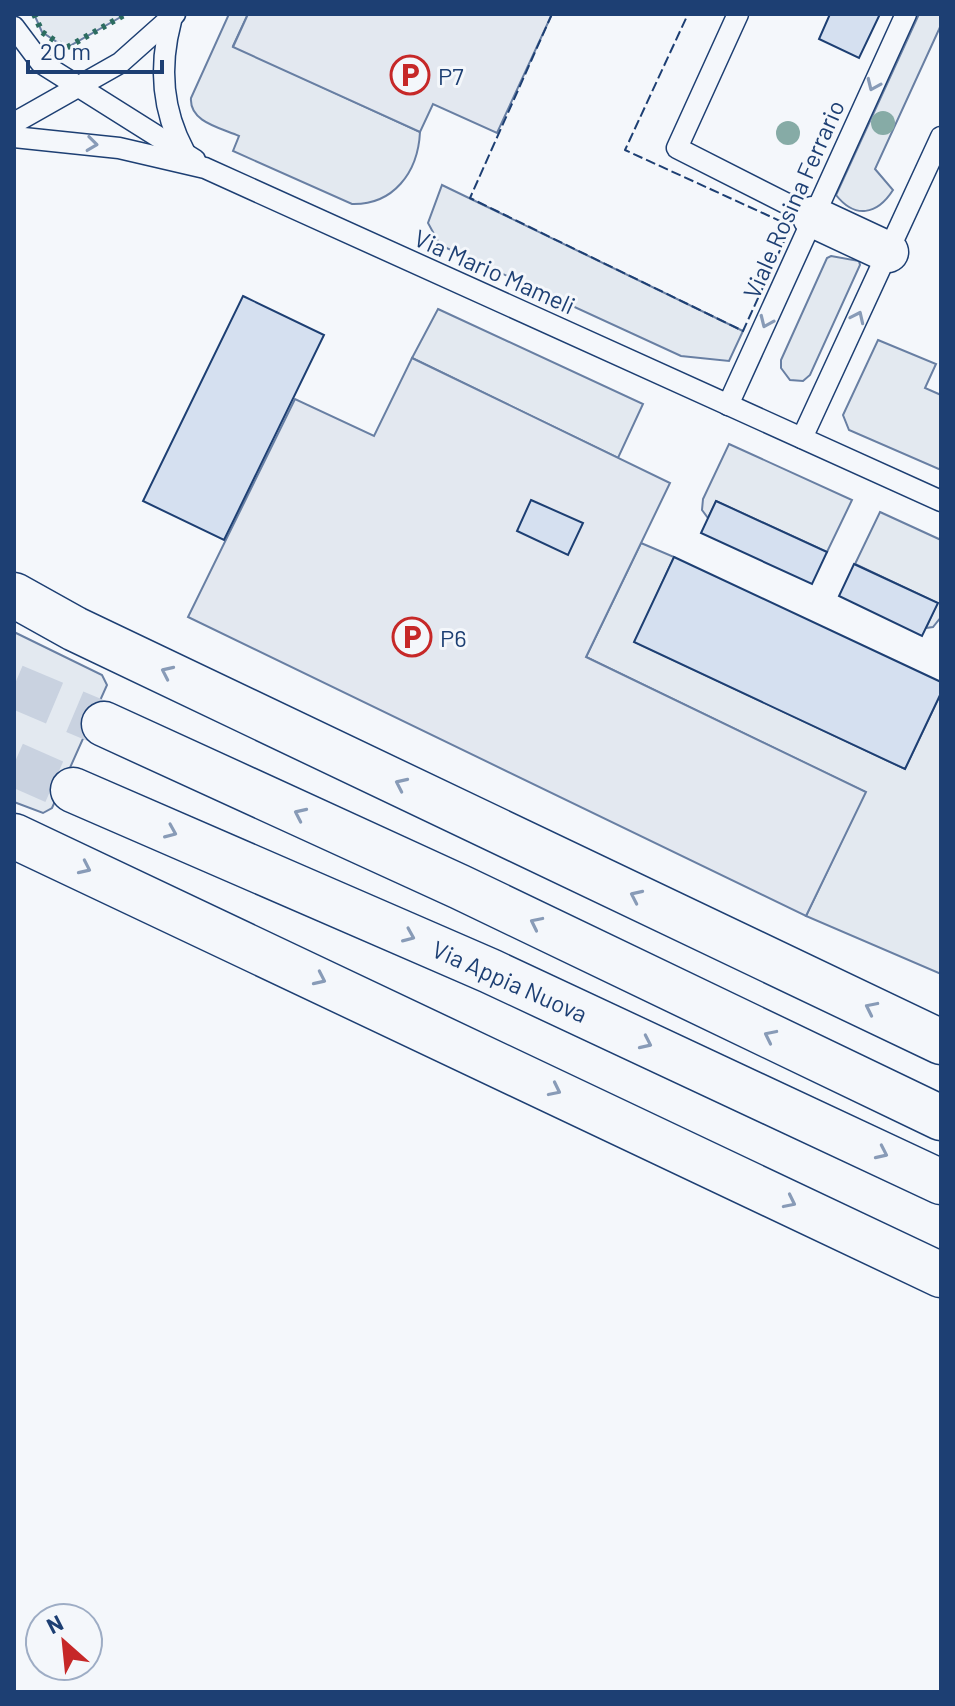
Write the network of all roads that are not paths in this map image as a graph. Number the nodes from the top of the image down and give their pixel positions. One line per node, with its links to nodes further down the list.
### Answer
1 (738, 14): 11 (lane)
2 (906, 14): 11 (lane, Viale Rosina Ferrario, one-way to 11)
3 (173, 18): 5 (lane); 9 (lane)
4 (14, 27): 5 (lane)
5 (77, 88): 6 (lane); 9 (lane)
6 (14, 123)
7 (14, 137): 10 (lane, Via Mario Mameli, one-way to 10)
8 (941, 137): 12 (lane)
9 (184, 151): 10 (lane)
10 (205, 168): 13 (lane, Via Mario Mameli)
11 (813, 217): 12 (street); 13 (lane, Viale Rosina Ferrario, one-way to 13)
12 (888, 252): 14 (lane, one-way to 12)
13 (728, 405): 14 (lane, Via Mario Mameli)
14 (802, 438): 15 (lane, Via Mario Mameli)
15 (941, 501)
16 (14, 595): 20 (main road, one-way to 16)
17 (104, 724): 21 (main road, one-way to 17)
18 (73, 790): 22 (main road, Via Appia Nuova, one-way to 22)
19 (14, 836): 23 (main road, one-way to 23)
20 (941, 1042)
21 (941, 1118)
22 (941, 1182)
23 (941, 1275)

